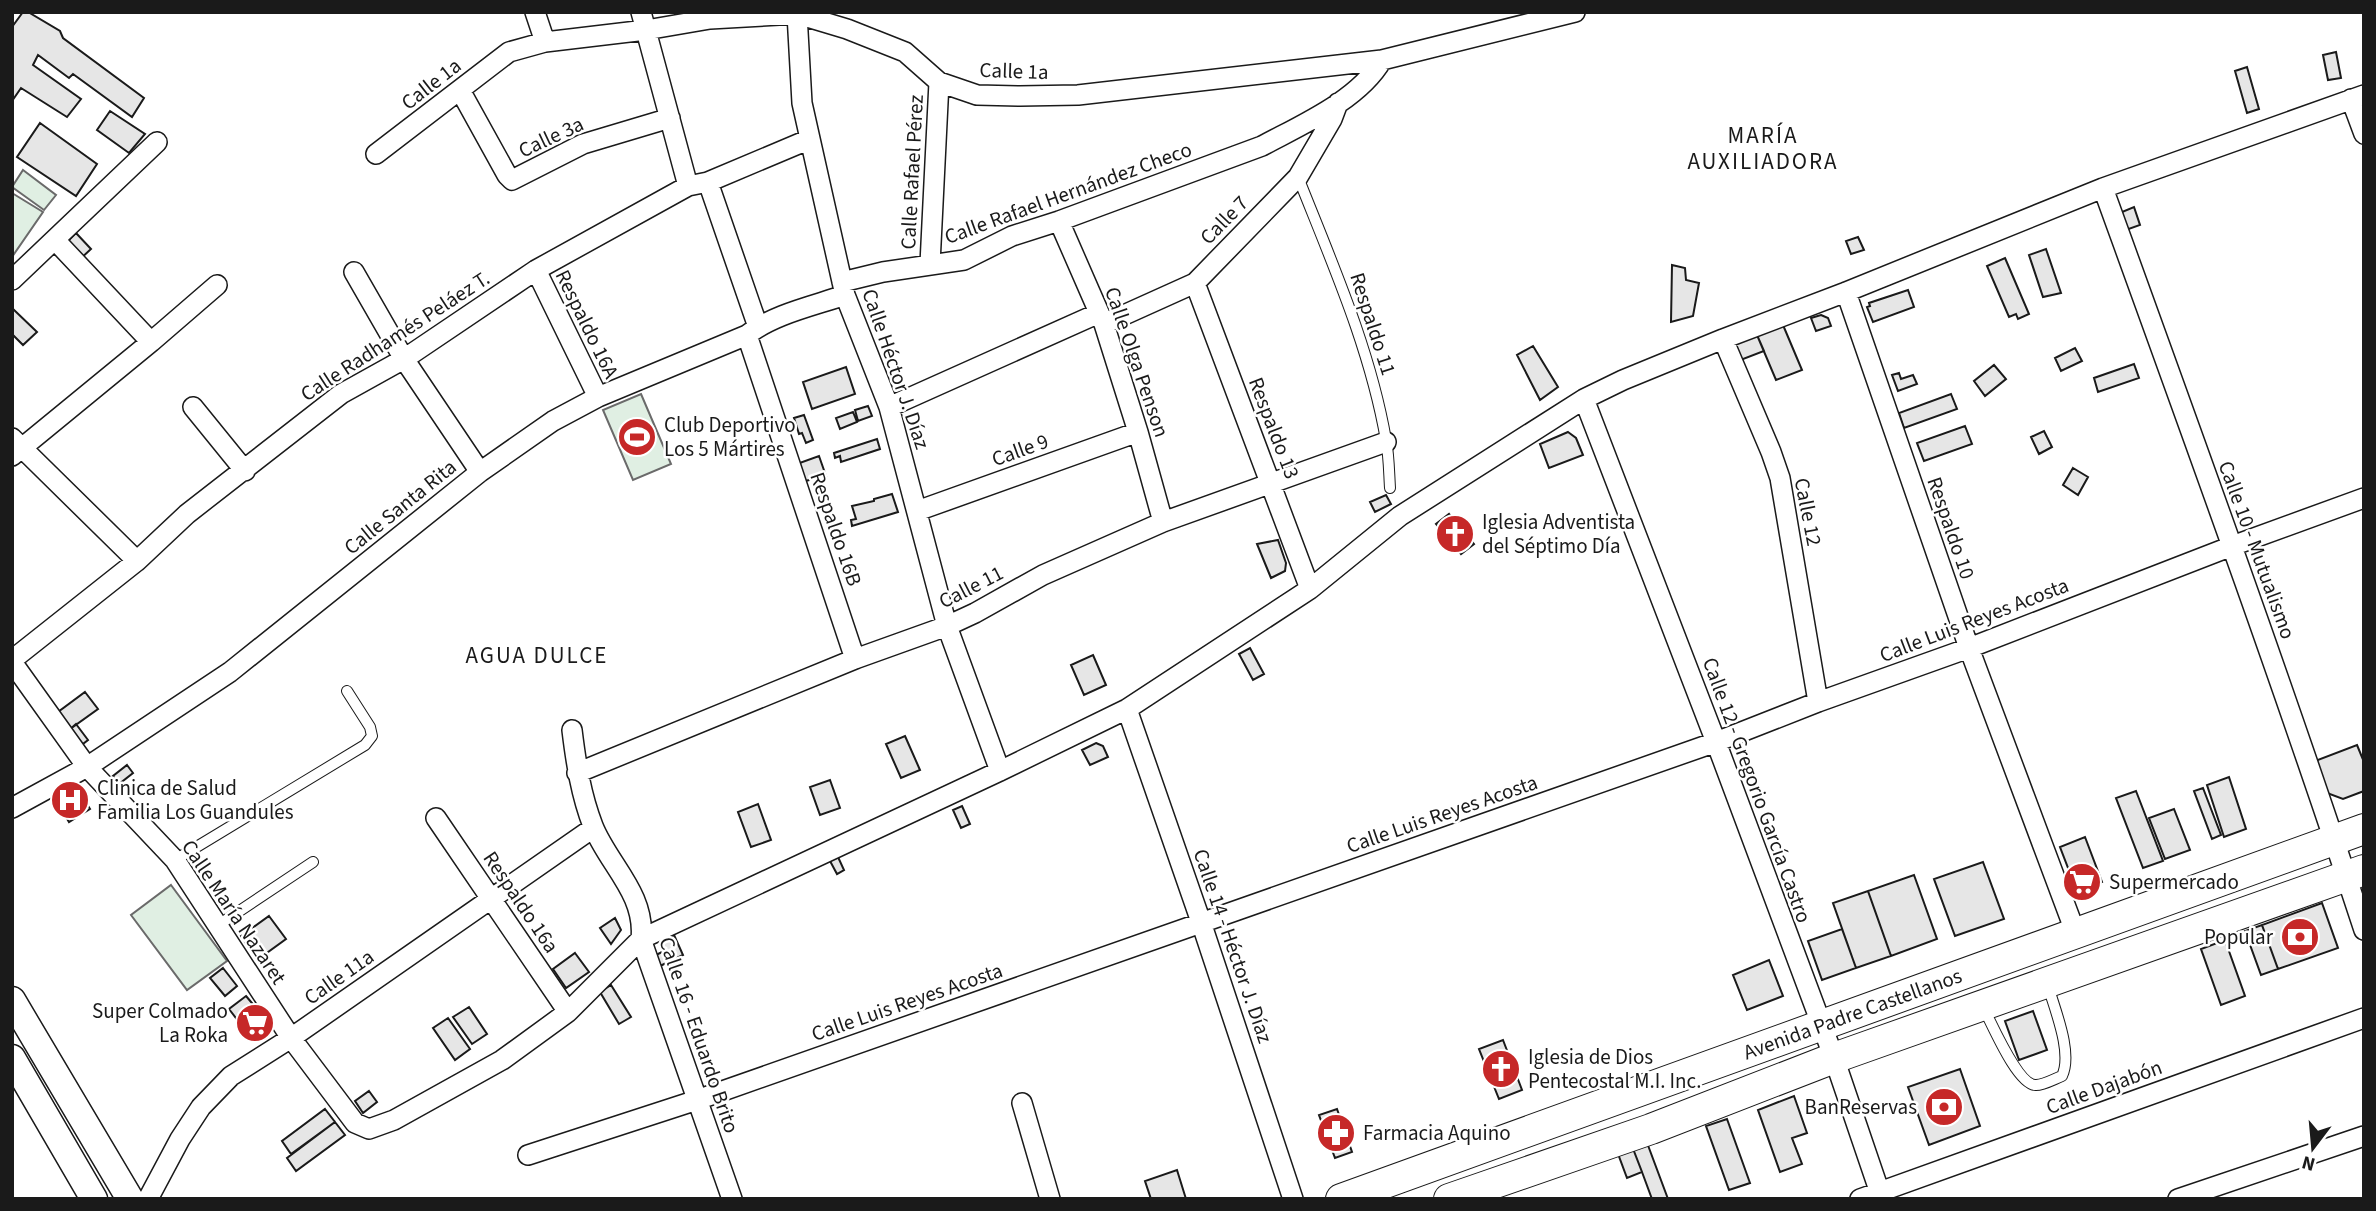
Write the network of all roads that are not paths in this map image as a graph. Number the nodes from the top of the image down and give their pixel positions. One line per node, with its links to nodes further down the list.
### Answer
1 (535, 12): 5 (street)
2 (1575, 12): 6 (street, Calle 1a)
3 (797, 14): 4 (street, Calle 1a); 7 (street, Calle 1a); 13 (street, Calle Héctor J. Díaz)
4 (644, 21): 5 (street, Calle 1a); 11 (street, Respaldo 16B)
5 (545, 42): 8 (street, Calle 1a)
6 (1382, 60): 7 (street, Calle 1a); 10 (street)
7 (939, 82): 21 (street, Calle Rafael Pérez)
8 (460, 90): 11 (street, Calle 3a); 15 (street, Calle 1a)
9 (2358, 97): 12 (street); 18 (street)
10 (1338, 103): 16 (street, Calle 7); 19 (street, Calle Rafael Hernández Checo)
11 (670, 118): 17 (street, Respaldo 16B)
12 (2364, 134)
13 (810, 139): 17 (street, Calle Radhamés Peláez T.); 27 (street, Calle Héctor J. Díaz)
14 (158, 142): 20 (street)
15 (376, 155)
16 (1298, 177): 25 (street, Calle 7); 39 (lane, Respaldo 11)
17 (698, 184): 22 (street, Calle Radhamés Peláez T.); 30 (street, Respaldo 16B)
18 (2103, 188): 28 (street); 48 (street, Calle 10 - Mutualismo)
19 (1059, 221): 21 (street, Calle Rafael Hernández Checo); 29 (street, Calle Olga Penson)
20 (55, 240): 24 (street); 32 (street)
21 (930, 264): 27 (street, Calle Rafael Hernández Checo)
22 (536, 270): 33 (street, Calle Radhamés Peláez T.); 34 (street, Respaldo 16A)
23 (354, 272): 33 (street)
24 (12, 280)
25 (1195, 283): 29 (street, Calle 7); 43 (street, Respaldo 13)
26 (217, 285): 32 (street)
27 (844, 289): 30 (street, Calle Santa Rita); 37 (street, Calle Héctor J. Díaz)
28 (1846, 292): 31 (street); 52 (street, Respaldo 10)
29 (1101, 319): 37 (street, Calle 7); 38 (street, Calle Olga Penson)
30 (752, 331): 34 (street, Calle Santa Rita); 53 (street, Respaldo 16B)
31 (1723, 339): 35 (street); 56 (street, Calle 12)
32 (151, 342): 40 (street)
33 (404, 359): 41 (street, Calle Radhamés Peláez T.); 42 (street)
34 (598, 397): 42 (street, Calle Santa Rita)
35 (1584, 399): 50 (street); 59 (street, Calle 12 - Gregorio García Castro)
36 (193, 407): 41 (street)
37 (889, 407): 46 (street, Calle Héctor J. Díaz)
38 (1138, 432): 46 (street, Calle 9); 47 (street, Calle Olga Penson)
39 (1387, 442): 43 (street, Calle 11); 44 (lane, Respaldo 11)
40 (15, 447): 49 (street)
41 (245, 471): 49 (street, Calle Radhamés Peláez T.)
42 (480, 472): 60 (street, Calle Santa Rita)
43 (1271, 483): 47 (street, Calle 11); 50 (street, Respaldo 13)
44 (1390, 488)
45 (2364, 498): 48 (street, Calle Luis Reyes Acosta)
46 (918, 511): 51 (street, Calle Héctor J. Díaz)
47 (1163, 522): 51 (street, Calle 11)
48 (2232, 546): 52 (street, Calle Luis Reyes Acosta); 67 (street, Calle 10 - Mutualismo)
49 (137, 561): 54 (street, Calle Radhamés Peláez T.)
50 (1310, 589): 57 (street)
51 (947, 626): 53 (street, Calle 11); 61 (street, Calle Héctor J. Díaz)
52 (1969, 648): 56 (street, Calle Luis Reyes Acosta); 75 (street, Respaldo 10)
53 (856, 659): 62 (street, Calle 11)
54 (12, 661): 60 (street, Calle María Nazaret)
55 (347, 691): 68 (lane)
56 (1818, 702): 59 (street, Calle Luis Reyes Acosta)
57 (1127, 709): 61 (street); 72 (street, Calle 14 - Héctor J. Díaz)
58 (572, 730): 62 (street, Calle 16 - Eduardo Brito)
59 (1716, 743): 72 (street, Calle Luis Reyes Acosta); 82 (street, Calle 12 - Gregorio García Castro)
60 (87, 767): 63 (street, Calle Santa Rita); 68 (street, Calle María Nazaret)
61 (1000, 771): 76 (street)
62 (577, 773): 65 (street, Calle 16 - Eduardo Brito)
63 (12, 808)
64 (436, 818): 71 (street, Respaldo 16a)
65 (593, 828): 71 (street, Calle 11a); 76 (street, Calle 16 - Eduardo Brito)
66 (2364, 829): 67 (main road, Avenida Padre Castellanos)
67 (2335, 840): 70 (street, Calle 10 - Mutualismo); 75 (main road, Avenida Padre Castellanos)
68 (175, 860): 73 (street, Calle María Nazaret)
69 (313, 862): 73 (lane)
70 (2355, 873): 74 (street, Calle 10 - Mutualismo); 77 (main road, Avenida Padre Castellanos)
71 (492, 899): 80 (street, Respaldo 16a); 83 (street, Calle 11a)
72 (1201, 922): 86 (street, Calle Luis Reyes Acosta); 96 (street, Calle 14 - Héctor J. Díaz)
73 (218, 926): 83 (street, Calle María Nazaret)
74 (2364, 930)
75 (2076, 934): 82 (main road, Avenida Padre Castellanos)
76 (641, 939): 80 (street); 86 (street, Calle 16 - Eduardo Brito)
77 (2047, 982): 79 (main road, Avenida Padre Castellanos); 79 (lane)
78 (12, 1000): 92 (main road)
79 (1982, 1005): 85 (main road, Avenida Padre Castellanos)
80 (568, 1012): 83 (street, Calle María Nazaret)
81 (2364, 1018): 90 (street, Calle Dajabón)
82 (1820, 1024): 85 (street, Calle 12 - Gregorio García Castro); 97 (main road, Avenida Padre Castellanos)
83 (291, 1038): 93 (street, Calle 11a)
84 (12, 1058): 91 (main road)
85 (1833, 1058): 90 (street, Calle 12 - Gregorio García Castro); 98 (main road, Avenida Padre Castellanos)
86 (697, 1100): 89 (street, Calle Luis Reyes Acosta); 94 (street, Calle 16 - Eduardo Brito)
87 (1022, 1103): 95 (street)
88 (2364, 1136): 100 (street)
89 (528, 1156)
90 (1881, 1195): 99 (street, Calle Dajabón)
91 (94, 1199)
92 (130, 1199)
93 (148, 1199)
94 (732, 1199)
95 (1050, 1199)
96 (1293, 1199)
97 (1341, 1199)
98 (1449, 1199)
99 (1860, 1199)
100 (2178, 1199)

